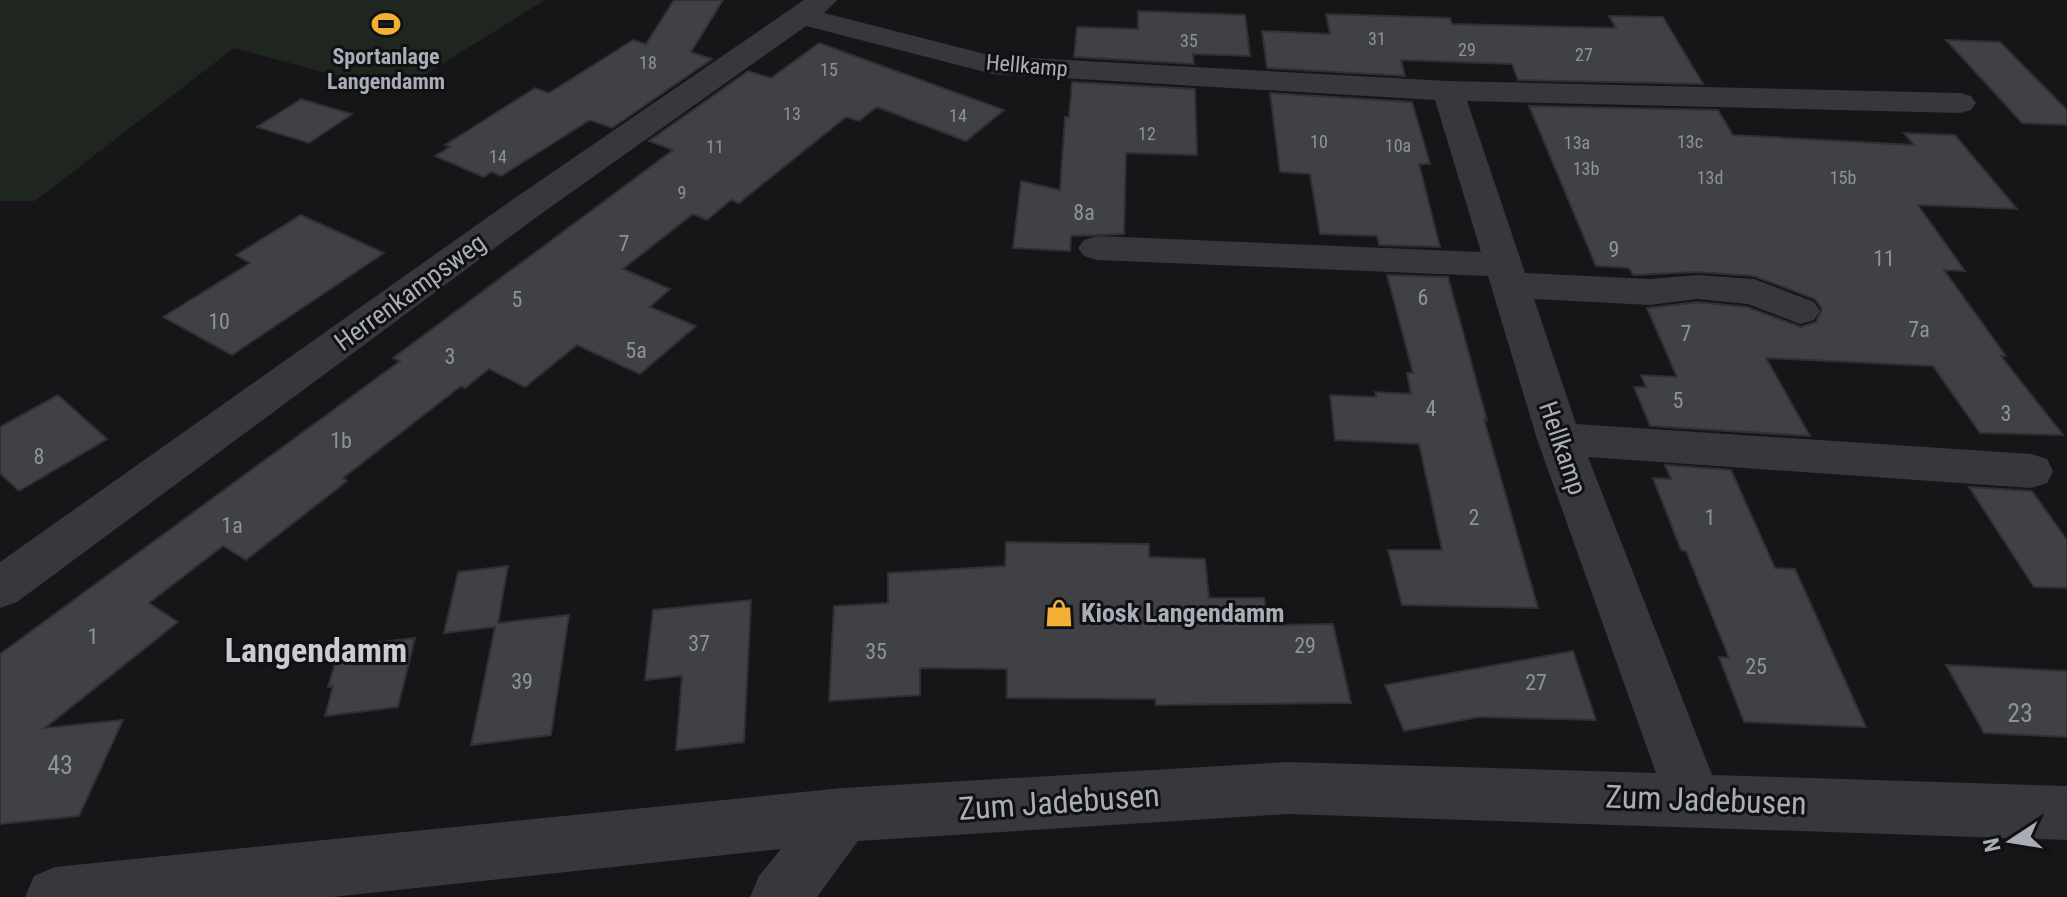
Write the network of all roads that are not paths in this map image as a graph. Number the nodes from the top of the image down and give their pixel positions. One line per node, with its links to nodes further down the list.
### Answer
1 (813, 8): 2 (street, Hellkamp); 9 (street, Herrenkampsweg)
2 (1448, 91): 3 (street, Hellkamp); 5 (street, Hellkamp)
3 (1960, 103)
4 (1097, 248): 5 (street)
5 (1506, 275): 6 (street); 7 (street, Hellkamp)
6 (1800, 311)
7 (1559, 439): 8 (street); 10 (street, Hellkamp)
8 (2031, 471)
9 (0, 588)
10 (1693, 799): 11 (street, Zum Jadebusen); 12 (street, Zum Jadebusen)
11 (843, 815): 13 (street, Zum Jadebusen); 14 (street)
12 (2065, 820)
13 (55, 897)
14 (780, 897)

